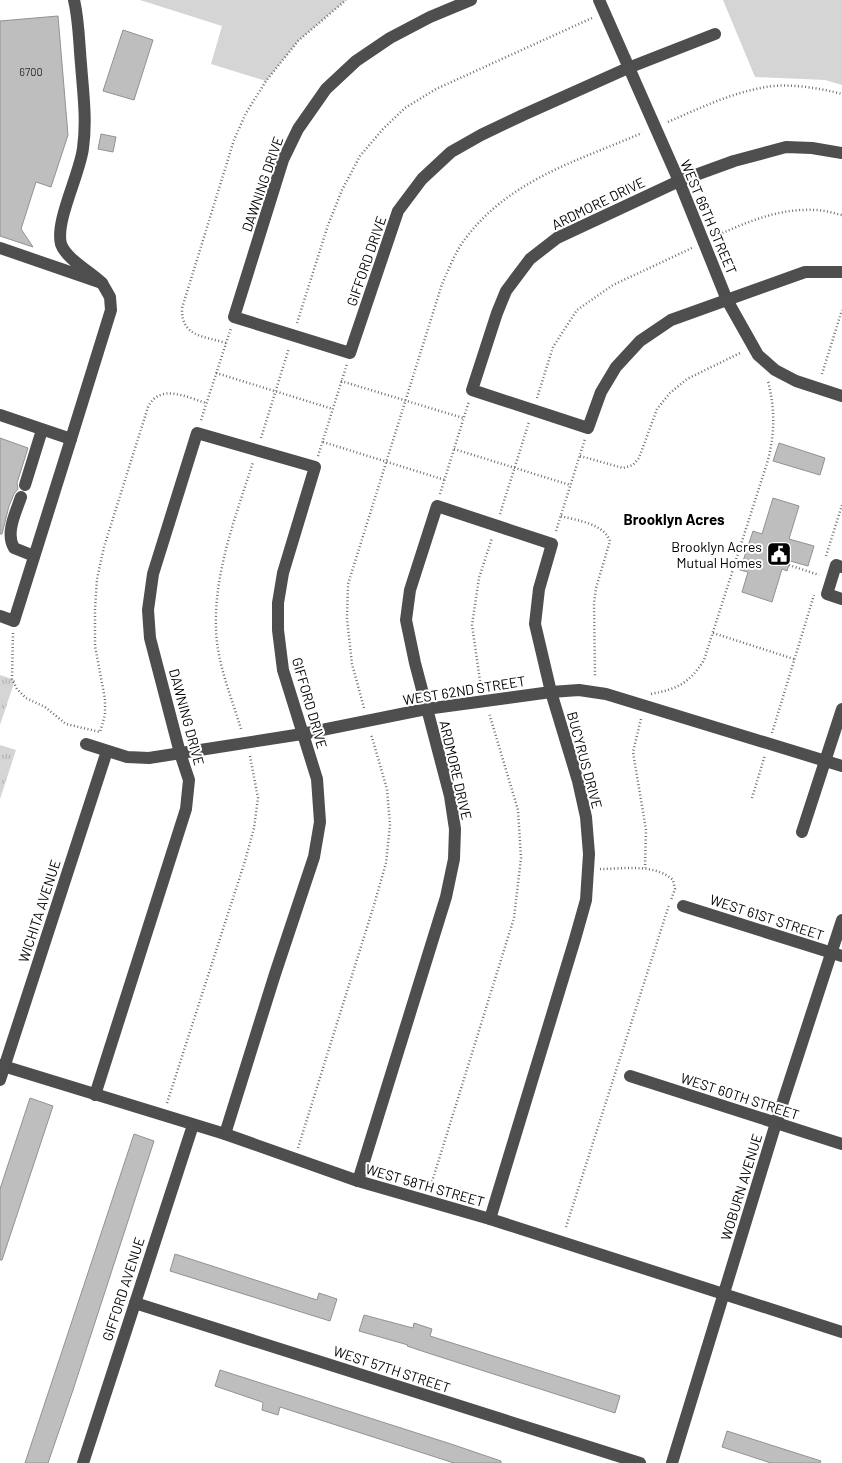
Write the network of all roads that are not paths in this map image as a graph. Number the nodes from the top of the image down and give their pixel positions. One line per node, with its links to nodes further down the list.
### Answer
1 (74, 0): 10 (street)
2 (472, 0): 12 (street, DAWNING DRIVE)
3 (599, 0): 5 (street, WEST 66TH STREET)
4 (715, 34): 5 (street, GIFFORD DRIVE)
5 (628, 68): 7 (street, WEST 66TH STREET); 12 (street, GIFFORD DRIVE)
6 (842, 153): 7 (street, ARDMORE DRIVE)
7 (678, 181): 11 (street, WEST 66TH STREET); 11 (street, ARDMORE DRIVE)
8 (0, 248): 10 (street)
9 (842, 272): 11 (street)
10 (102, 284): 16 (street)
11 (727, 300): 13 (street, WEST 66TH STREET)
12 (292, 336)
13 (842, 396)
14 (0, 416): 15 (street)
15 (42, 430): 16 (street); 18 (street)
16 (71, 439): 21 (street)
17 (315, 467): 28 (street, GIFFORD DRIVE); 31 (street, DAWNING DRIVE)
18 (25, 485)
19 (21, 497): 21 (street)
20 (552, 544): 25 (street, BUCYRUS DRIVE); 26 (street, ARDMORE DRIVE)
21 (34, 556): 24 (street)
22 (842, 566): 23 (street)
23 (842, 599)
24 (0, 616)
25 (551, 692): 26 (street, WEST 62ND STREET); 32 (street, WEST 62ND STREET); 47 (street, BUCYRUS DRIVE)
26 (426, 709): 28 (street, WEST 62ND STREET); 46 (street, ARDMORE DRIVE)
27 (842, 710): 32 (street)
28 (302, 734): 31 (street, WEST 62ND STREET); 44 (street, GIFFORD DRIVE)
29 (86, 744): 30 (street, WEST 62ND STREET)
30 (107, 751): 31 (street, WEST 62ND STREET); 38 (street, WICHITA AVENUE)
31 (180, 753): 41 (street, DAWNING DRIVE)
32 (825, 761): 33 (street, WEST 62ND STREET); 34 (street)
33 (842, 766)
34 (802, 832)
35 (683, 906): 37 (street, WEST 61ST STREET)
36 (842, 920): 37 (street, WOBURN AVENUE)
37 (837, 954): 42 (street, WOBURN AVENUE)
38 (2, 1066): 40 (street, WICHITA AVENUE); 41 (street, WEST 58TH STREET)
39 (630, 1076): 42 (street, WEST 60TH STREET)
40 (0, 1080)
41 (96, 1095): 43 (street, WEST 58TH STREET)
42 (776, 1124): 45 (street, WEST 60TH STREET); 48 (street, WOBURN AVENUE)
43 (192, 1125): 44 (street, WEST 58TH STREET); 49 (street, GIFFORD AVENUE)
44 (225, 1134): 46 (street, WEST 58TH STREET)
45 (842, 1144)
46 (358, 1181): 47 (street, WEST 58TH STREET)
47 (490, 1219): 48 (street, WEST 58TH STREET)
48 (724, 1295): 50 (street, WEST 58TH STREET); 53 (street, WOBURN AVENUE)
49 (135, 1303): 51 (street, GIFFORD AVENUE); 52 (street, WEST 57TH STREET)
50 (842, 1332)
51 (83, 1463)
52 (640, 1463)
53 (672, 1463)

